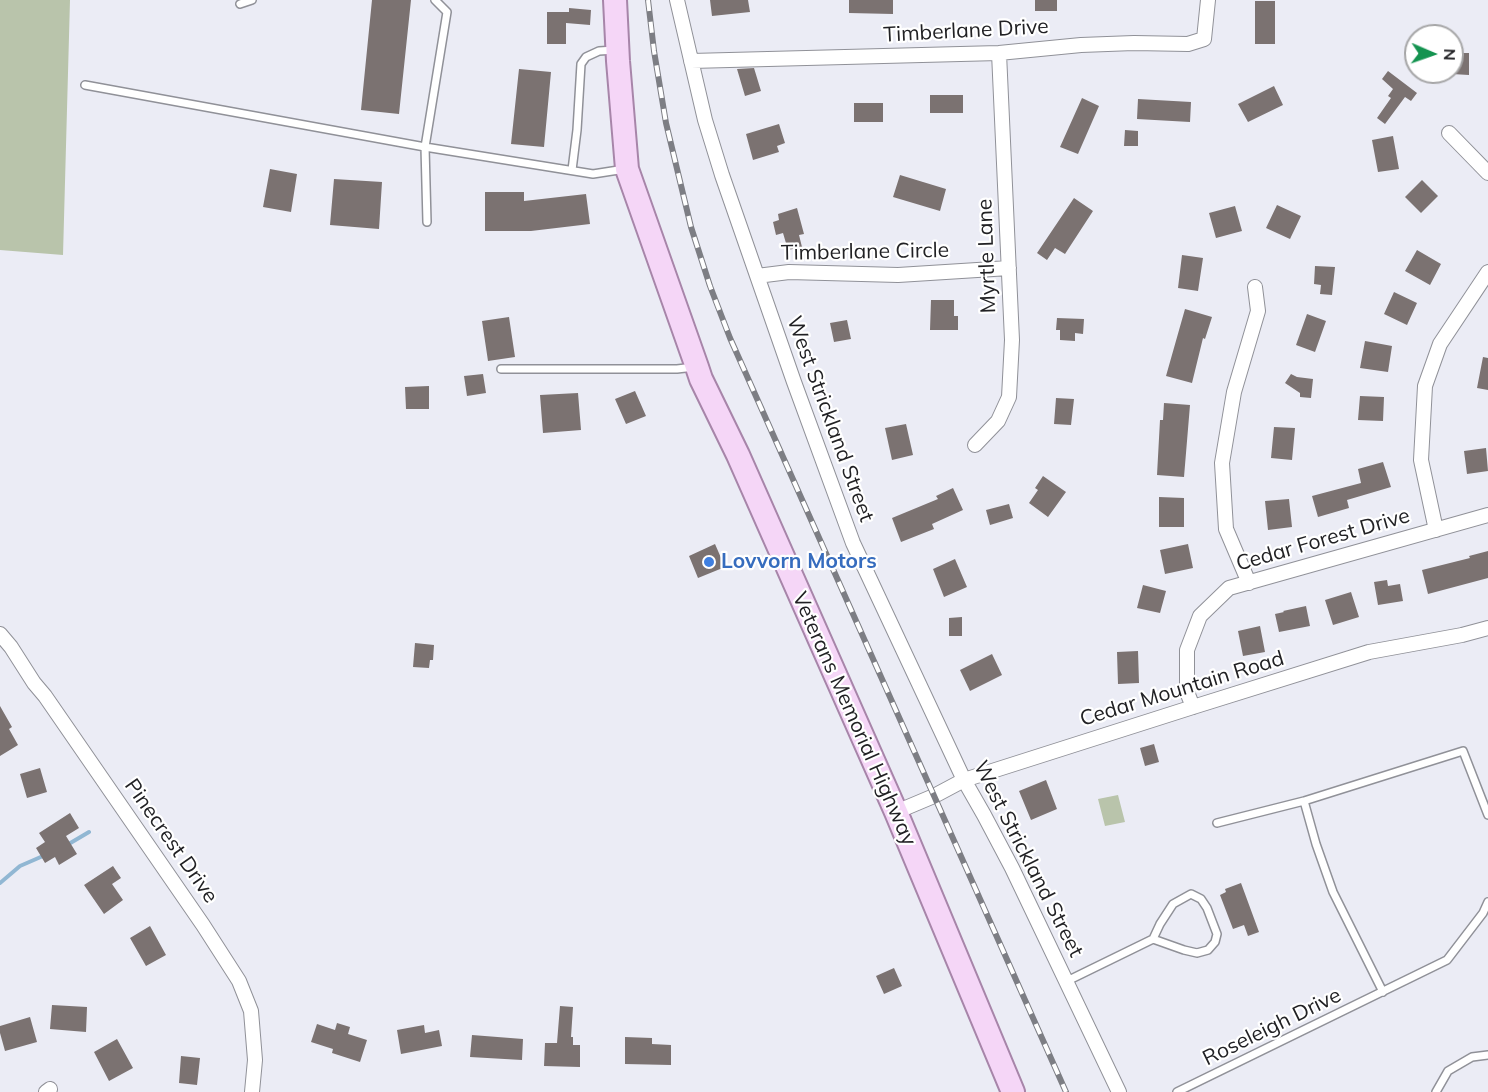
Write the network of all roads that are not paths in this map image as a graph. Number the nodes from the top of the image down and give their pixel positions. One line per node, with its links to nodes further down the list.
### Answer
1 (252, 0): 6 (lane)
2 (435, 0): 12 (lane)
3 (615, 0): 7 (main road, Veterans Memorial Highway)
4 (677, 0): 9 (street, West Strickland Street)
5 (1208, 0): 8 (street, Timberlane Drive)
6 (240, 4)
7 (618, 50): 13 (main road, Veterans Memorial Highway); 14 (lane)
8 (999, 53): 9 (street, Timberlane Drive); 17 (street, Myrtle Lane)
9 (691, 61): 19 (street, West Strickland Street)
10 (86, 85): 12 (lane)
11 (1449, 133): 15 (street)
12 (425, 147): 14 (lane); 16 (lane)
13 (627, 169): 14 (lane); 21 (main road, Veterans Memorial Highway)
14 (572, 170)
15 (1488, 173)
16 (427, 222)
17 (1009, 268): 19 (street, Timberlane Circle); 23 (street, Myrtle Lane)
18 (1488, 272): 25 (street)
19 (757, 276): 30 (street, West Strickland Street)
20 (1256, 287): 26 (street)
21 (697, 367): 22 (lane); 32 (main road, Veterans Memorial Highway)
22 (501, 369)
23 (975, 445)
24 (1488, 515): 25 (street, Cedar Forest Drive)
25 (1436, 530): 26 (street, Cedar Forest Drive)
26 (1249, 583): 29 (street, Cedar Forest Drive)
27 (1488, 628): 29 (street, Cedar Mountain Road)
28 (0, 634): 40 (street, Pinecrest Drive)
29 (1193, 707): 30 (street, Cedar Mountain Road)
30 (964, 780): 32 (street, Cedar Mountain Road); 37 (street, West Strickland Street)
31 (1304, 801): 33 (lane); 34 (lane); 38 (lane)
32 (896, 812): 41 (main road, Veterans Memorial Highway)
33 (1488, 815)
34 (1217, 823)
35 (1488, 902): 38 (lane, Roseleigh Drive)
36 (1153, 939): 36 (lane); 37 (lane)
37 (1065, 982): 42 (street, West Strickland Street)
38 (1383, 992): 43 (lane, Roseleigh Drive)
39 (1488, 1055): 44 (lane)
40 (252, 1092)
41 (1013, 1092)
42 (1119, 1092)
43 (1177, 1092)
44 (1436, 1092)

